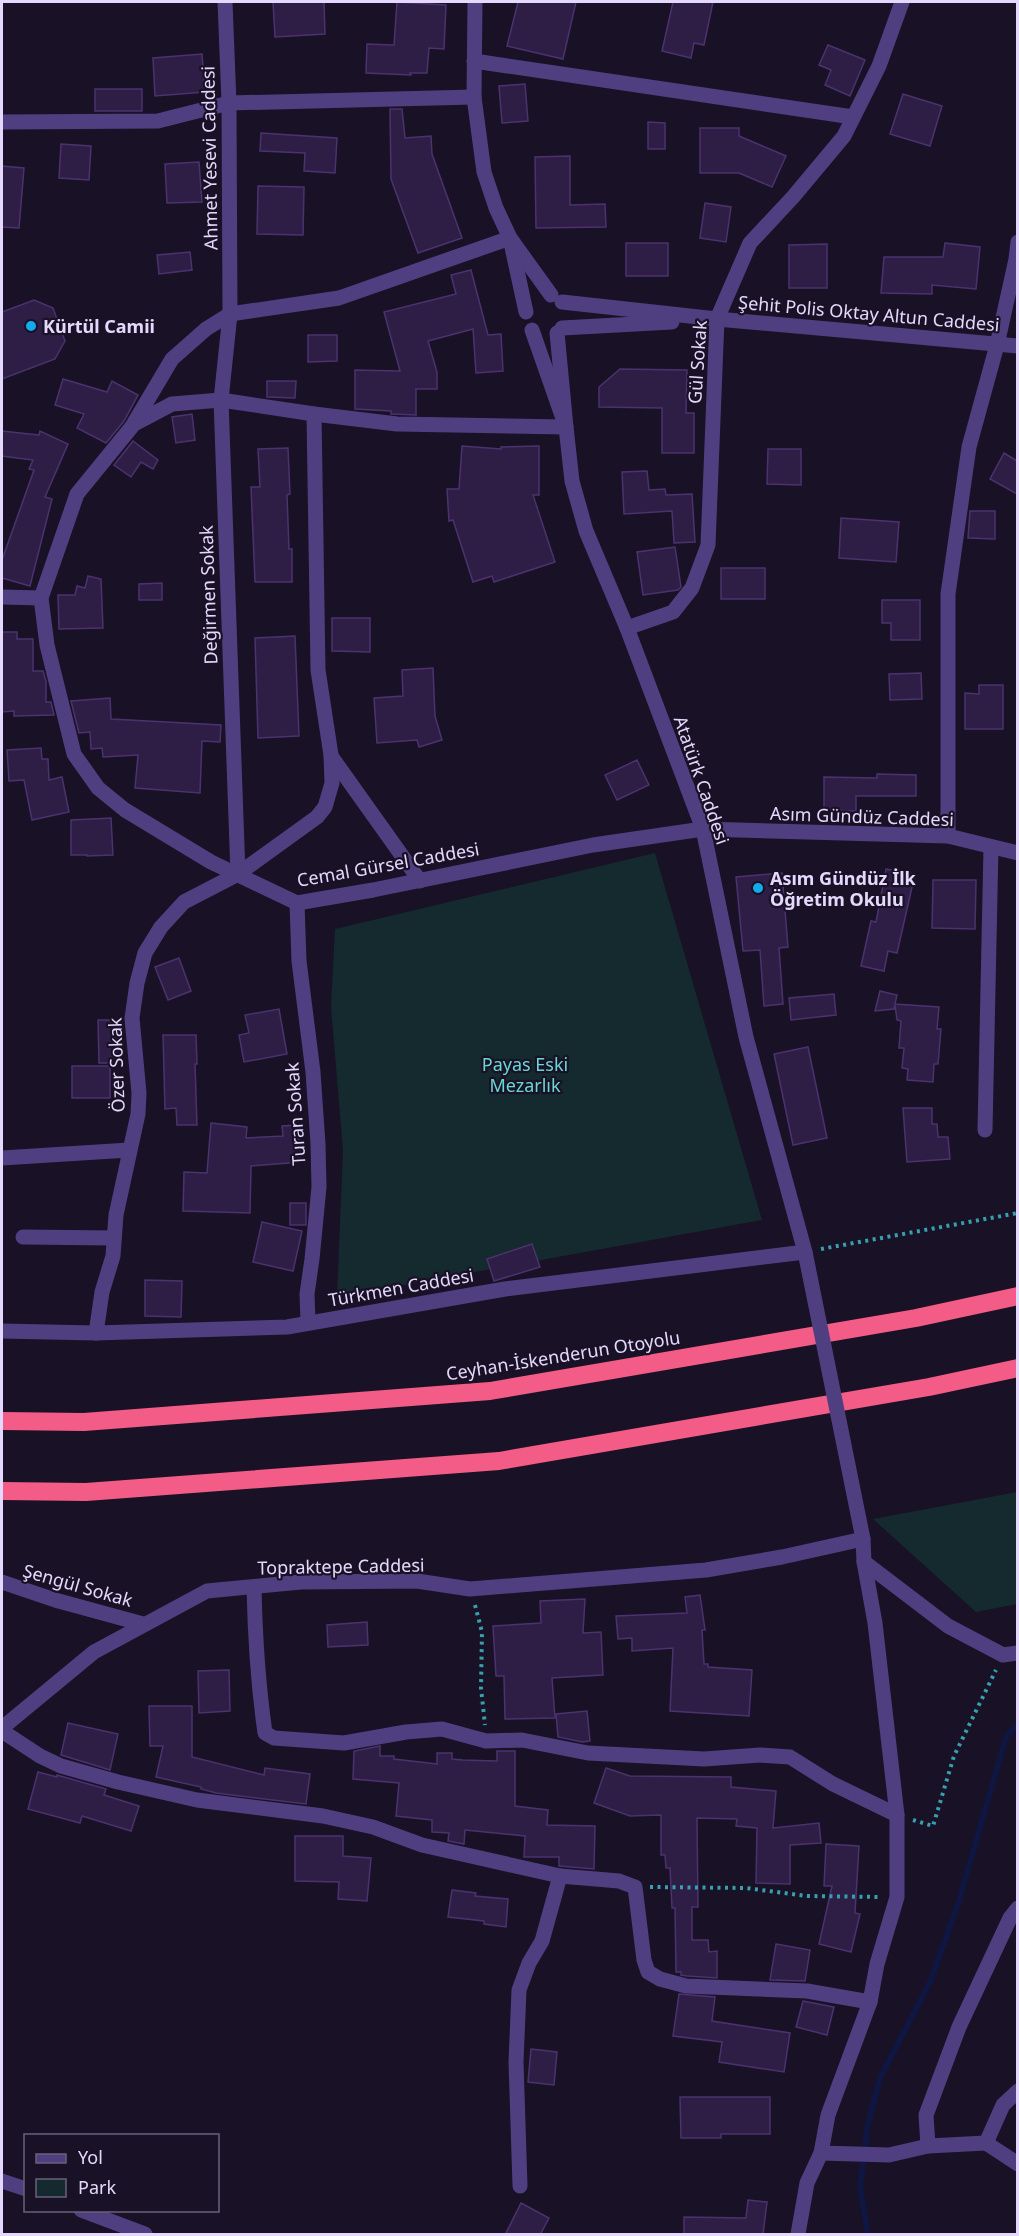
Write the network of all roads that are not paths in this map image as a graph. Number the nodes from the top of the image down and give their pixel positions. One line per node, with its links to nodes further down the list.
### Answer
1 (225, 2): 6 (street, Ahmet Yesevi Caddesi)
2 (475, 2): 4 (street)
3 (902, 2): 7 (street, Gül Sokak)
4 (474, 61): 5 (street); 7 (street)
5 (474, 97): 6 (street); 9 (street)
6 (229, 103): 8 (street); 13 (street, Ahmet Yesevi Caddesi)
7 (853, 117): 14 (street, Gül Sokak)
8 (2, 122)
9 (510, 238): 11 (street); 12 (street); 13 (street)
10 (1017, 242): 17 (street)
11 (557, 299): 12 (street); 14 (street, Şehit Polis Oktay Altun Caddesi); 16 (street)
12 (526, 312): 15 (street)
13 (231, 314): 19 (street, Değirmen Sokak); 21 (street)
14 (717, 319): 16 (street, Şehit Polis Oktay Altun Caddesi); 17 (street, Şehit Polis Oktay Altun Caddesi); 25 (street, Gül Sokak)
15 (532, 330): 16 (street); 22 (street, Atatürk Caddesi)
16 (560, 330): 22 (street)
17 (997, 345): 18 (street, Şehit Polis Oktay Altun Caddesi); 28 (street)
18 (1017, 346)
19 (221, 400): 20 (street, Cemal Gürsel Caddesi); 21 (street, Cemal Gürsel Caddesi); 31 (street, Değirmen Sokak)
20 (314, 414): 22 (street, Cemal Gürsel Caddesi); 26 (street, Özer Sokak)
21 (134, 424): 24 (street, Cemal Gürsel Caddesi)
22 (566, 427): 25 (street, Atatürk Caddesi)
23 (2, 597): 24 (street)
24 (41, 598): 31 (street, Cemal Gürsel Caddesi)
25 (627, 628): 27 (street, Atatürk Caddesi)
26 (331, 755): 31 (street, Özer Sokak); 32 (street)
27 (703, 829): 28 (street, Asım Gündüz Caddesi); 32 (street, Cemal Gürsel Caddesi); 39 (street, Atatürk Caddesi)
28 (948, 836): 29 (street, Asım Gündüz Caddesi)
29 (991, 847): 30 (street, Asım Gündüz Caddesi); 34 (street)
30 (1017, 853)
31 (238, 874): 33 (street, Cemal Gürsel Caddesi); 35 (street, Özer Sokak)
32 (420, 880): 33 (street, Cemal Gürsel Caddesi)
33 (297, 903): 41 (street, Turan Sokak)
34 (985, 1130)
35 (129, 1150): 36 (street); 38 (street, Özer Sokak)
36 (2, 1158)
37 (23, 1237): 38 (street)
38 (114, 1238): 43 (street, Özer Sokak)
39 (805, 1252): 41 (street, Türkmen Caddesi); 47 (street, Atatürk Caddesi, bridge)
40 (1017, 1296): 45 (highway, Ceyhan-İskenderun Otoyolu)
41 (308, 1323): 43 (street, Türkmen Caddesi)
42 (2, 1331): 43 (street, Türkmen Caddesi)
43 (96, 1333)
44 (1017, 1368): 46 (highway)
45 (2, 1421)
46 (2, 1491)
47 (863, 1539): 48 (street, Atatürk Caddesi); 50 (street, Topraktepe Caddesi)
48 (864, 1562): 52 (street); 54 (street, Atatürk Caddesi)
49 (2, 1582): 51 (street, Şengül Sokak)
50 (254, 1587): 51 (street, Topraktepe Caddesi); 54 (street)
51 (143, 1624): 53 (street, Topraktepe Caddesi)
52 (1010, 1654)
53 (2, 1730): 55 (street)
54 (897, 1815): 57 (street, Atatürk Caddesi)
55 (560, 1876): 57 (street); 64 (street)
56 (1017, 1908): 60 (street)
57 (870, 2002): 61 (street, Atatürk Caddesi)
58 (1017, 2091): 59 (street)
59 (986, 2143): 60 (street); 62 (street)
60 (928, 2146): 61 (street)
61 (821, 2152): 68 (street, Atatürk Caddesi)
62 (1017, 2164)
63 (2, 2181): 65 (street)
64 (520, 2186)
65 (24, 2188)
66 (84, 2212): 67 (street)
67 (145, 2235)
68 (798, 2235)

